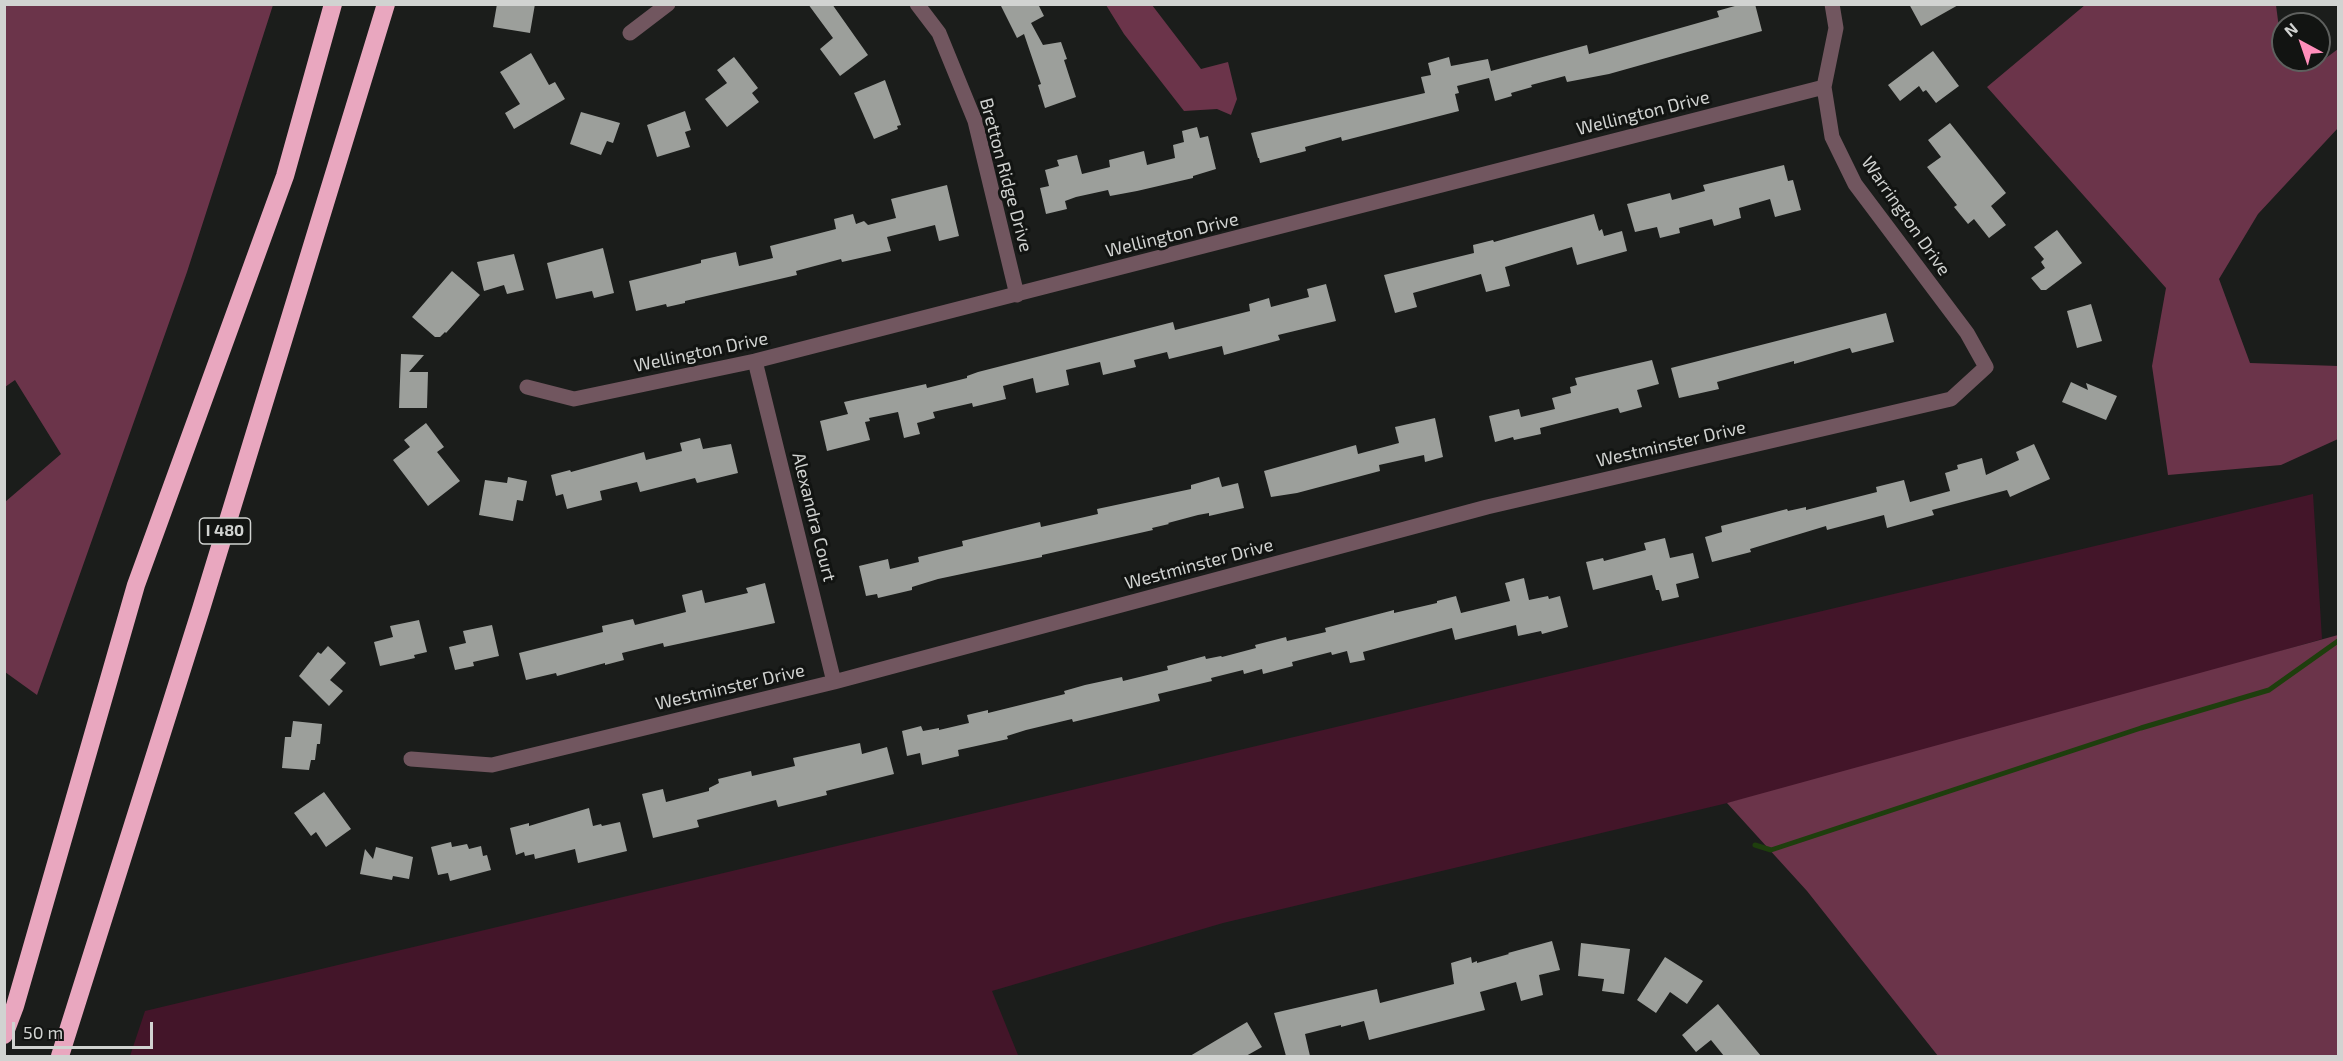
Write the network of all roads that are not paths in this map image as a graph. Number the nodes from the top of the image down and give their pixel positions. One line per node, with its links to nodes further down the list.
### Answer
1 (333, 4): 14 (highway)
2 (386, 4): 15 (highway, I 480)
3 (668, 4): 6 (street)
4 (917, 4): 8 (street, Bretton Ridge Drive)
5 (1832, 4): 7 (street, Warrington Drive)
6 (630, 33)
7 (1824, 87): 8 (street, Wellington Drive); 10 (street, Warrington Drive)
8 (1017, 296): 9 (street, Wellington Drive)
9 (755, 361): 11 (street, Wellington Drive); 12 (street, Alexandra Court)
10 (1986, 367): 12 (street, Westminster Drive)
11 (527, 387)
12 (834, 682): 13 (street, Westminster Drive)
13 (411, 759)
14 (4, 1035)
15 (60, 1056)

